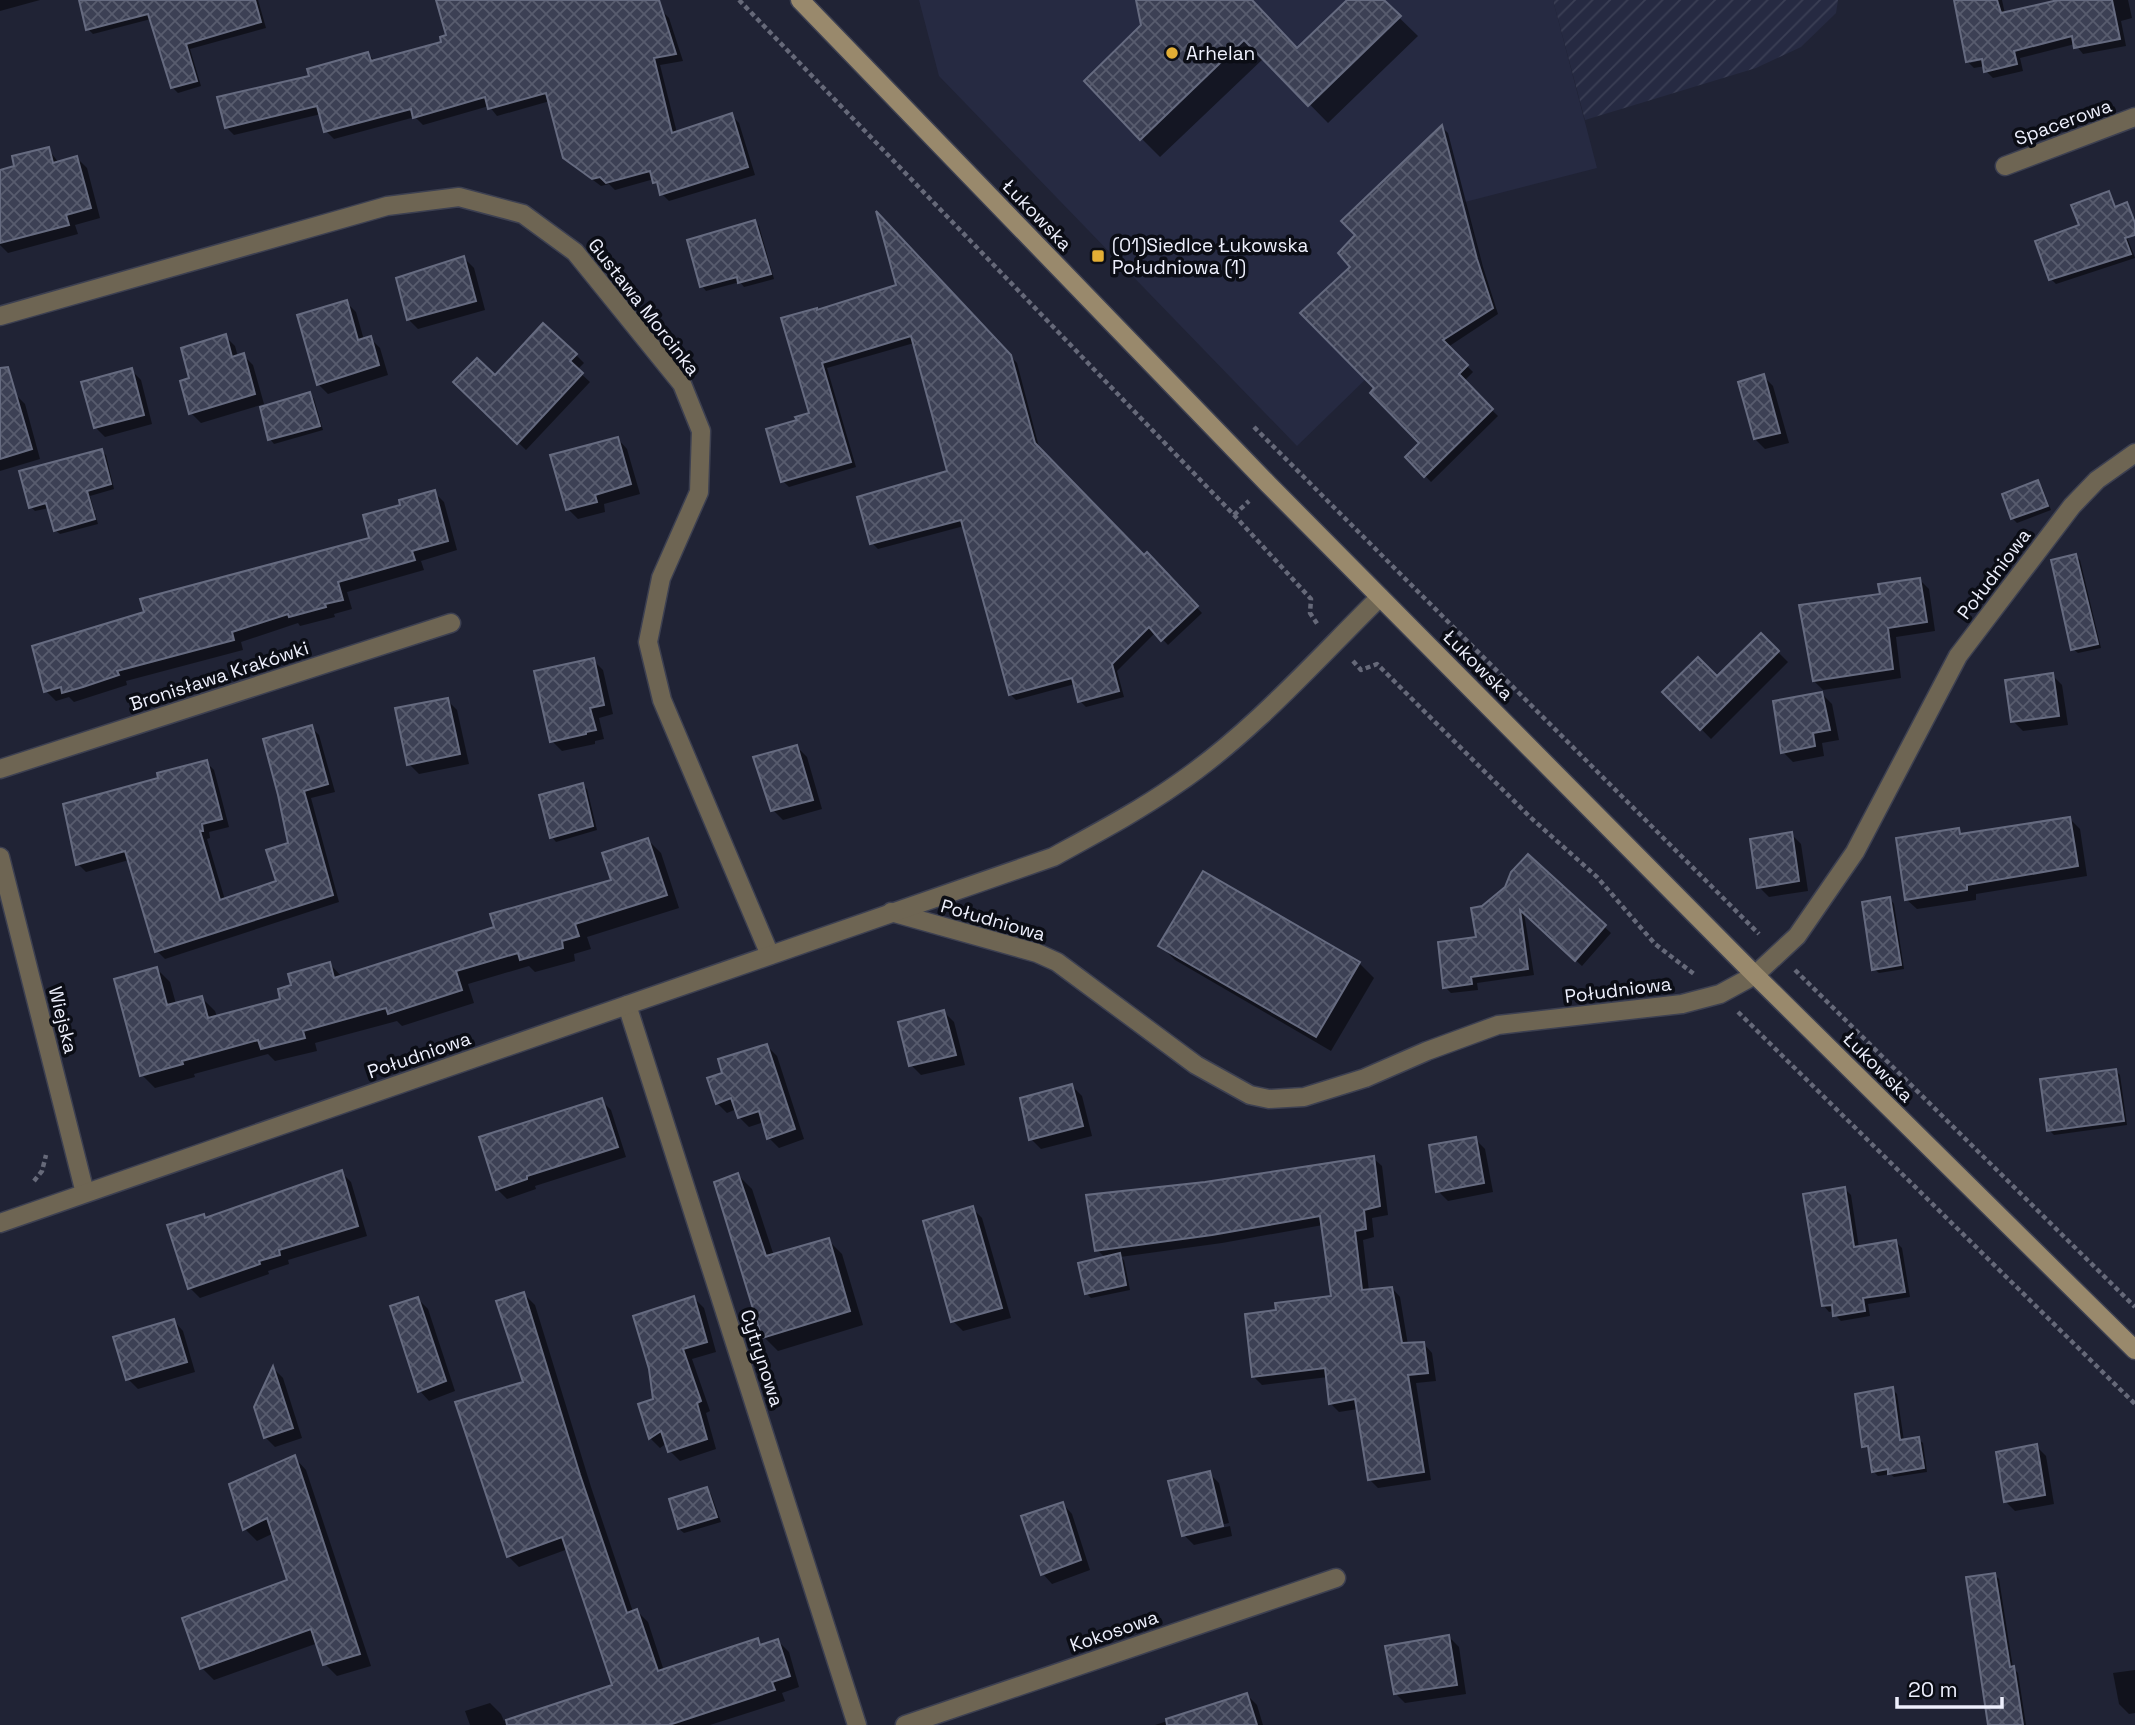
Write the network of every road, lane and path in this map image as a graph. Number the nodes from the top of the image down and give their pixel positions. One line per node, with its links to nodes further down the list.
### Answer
1 (739, 0): 9 (path)
2 (800, 0): 8 (main road, Łukowska)
3 (2135, 117): 4 (street, Spacerowa)
4 (2005, 166)
5 (0, 316): 16 (street, Gustawa Morcinka)
6 (1253, 426): 15 (path)
7 (2135, 453): 15 (street, Południowa)
8 (1380, 597): 14 (street, Południowa); 17 (main road, Łukowska)
9 (1314, 620)
10 (451, 623): 12 (street, Bronisława Krakówki)
11 (1353, 662): 18 (path)
12 (0, 769)
13 (0, 857): 20 (street, Wiejska)
14 (891, 912): 16 (street, Południowa); 18 (street, Południowa)
15 (1778, 953): 17 (street, Południowa); 24 (path)
16 (771, 955): 19 (street, Południowa)
17 (1755, 975): 18 (street, Południowa); 25 (main road, Łukowska)
18 (1720, 994): 26 (path)
19 (626, 1004): 22 (street, Południowa); 28 (street, Cytrynowa)
20 (71, 1138): 21 (path); 22 (street, Wiejska)
21 (26, 1190)
22 (85, 1193): 23 (street, Południowa)
23 (0, 1223)
24 (2135, 1307)
25 (2135, 1350)
26 (2135, 1404)
27 (1336, 1578): 29 (street, Kokosowa)
28 (857, 1725)
29 (905, 1725)

